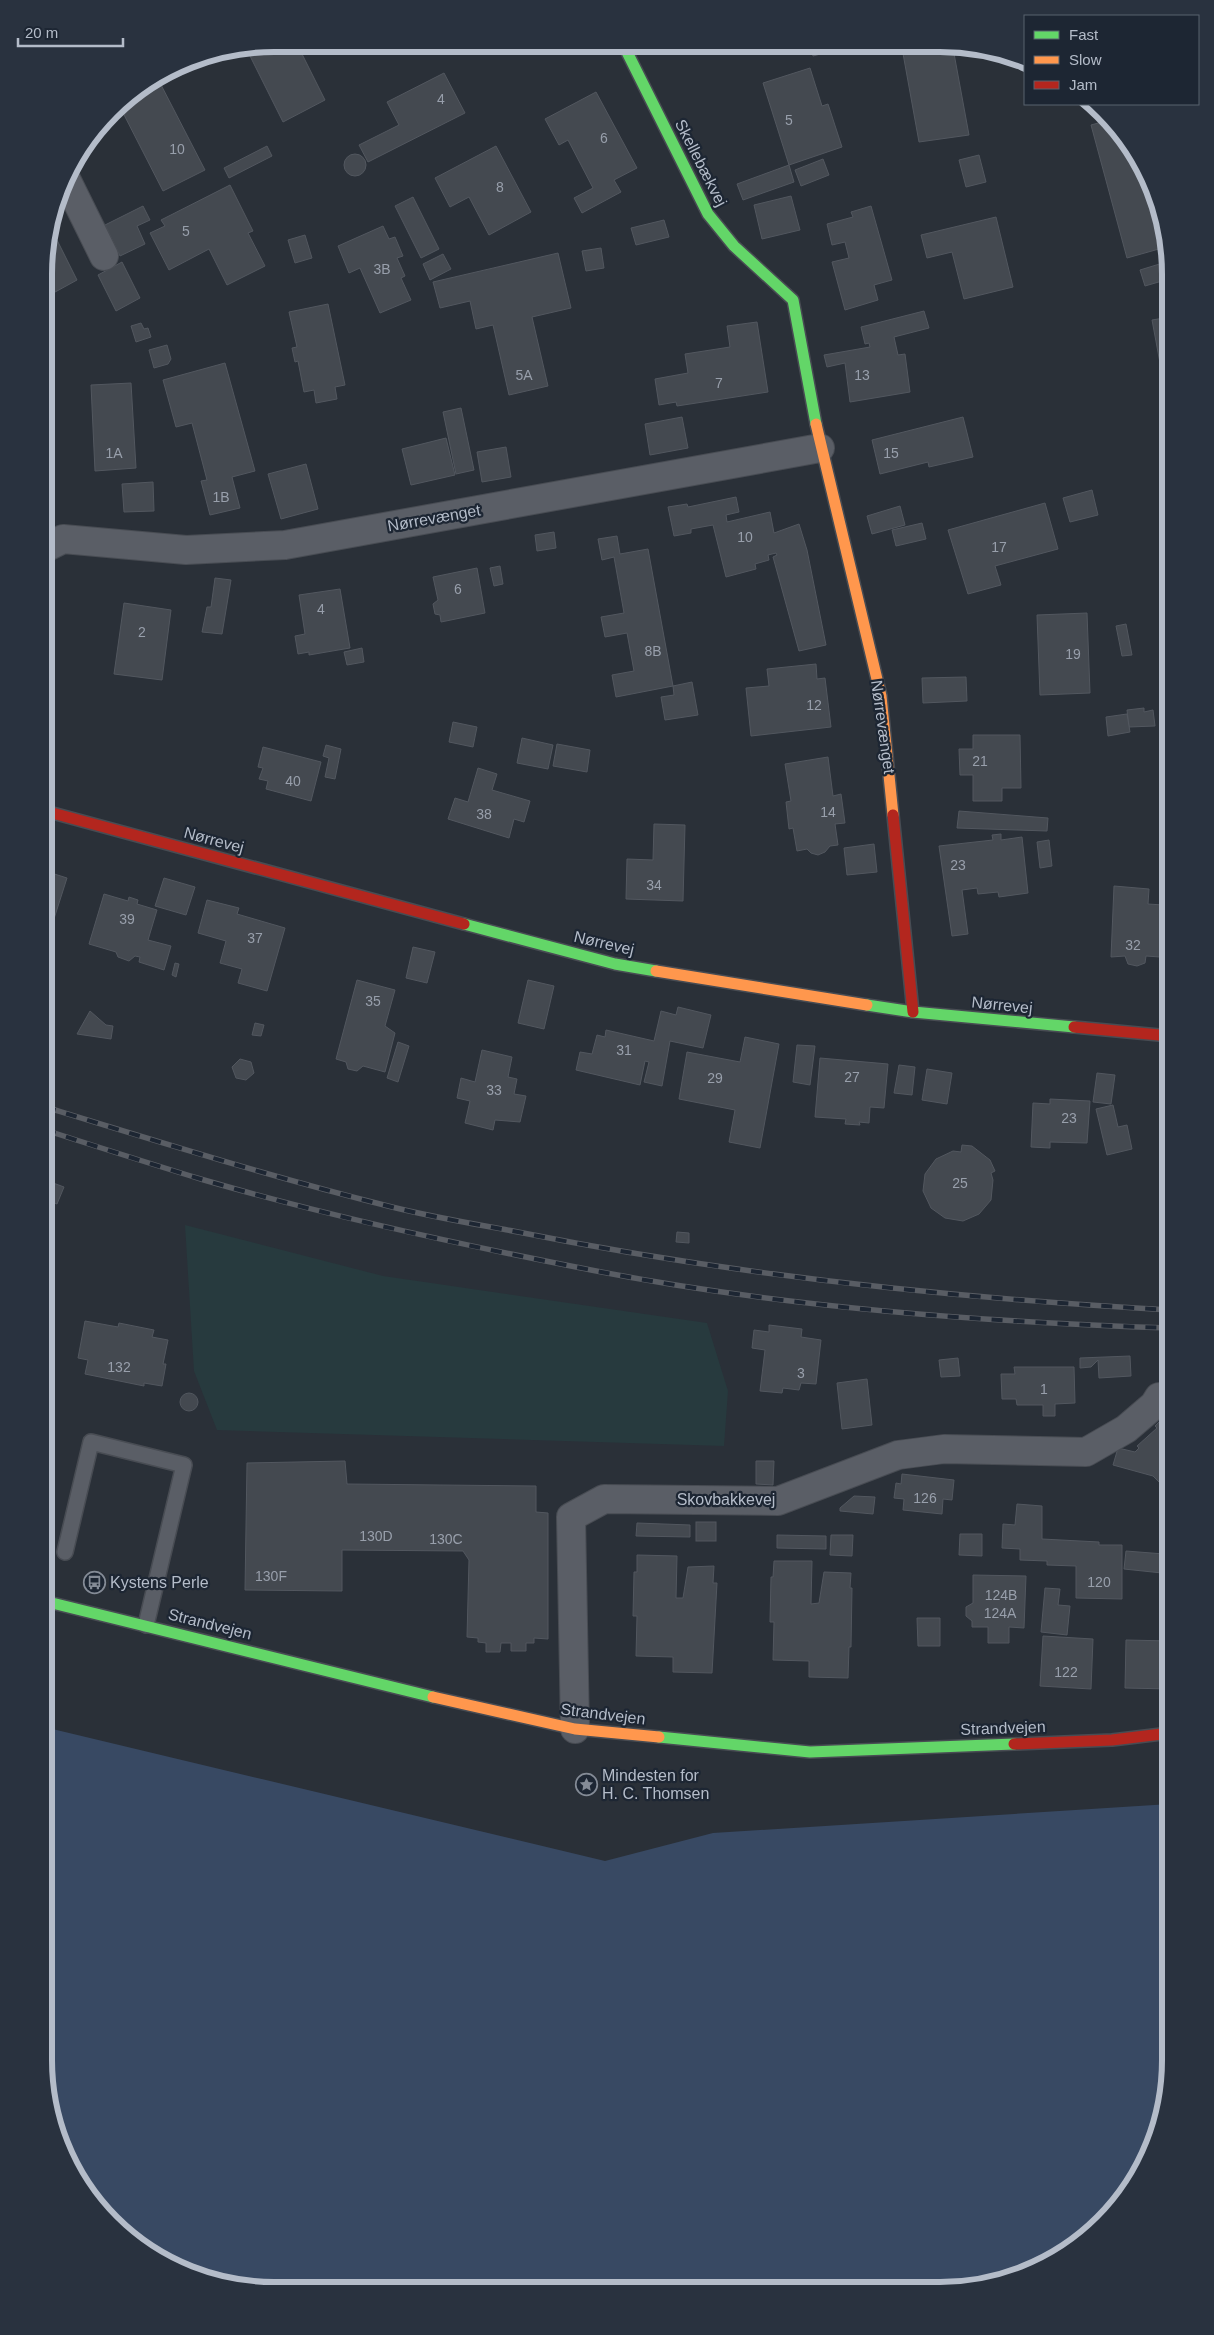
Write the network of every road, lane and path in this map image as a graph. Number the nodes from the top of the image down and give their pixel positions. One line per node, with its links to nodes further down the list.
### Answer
1 (627, 52): 4 (street, Skellebækvej)
2 (70, 187): 3 (street)
3 (104, 256)
4 (792, 300): 5 (street, Nørrevænget)
5 (820, 448): 6 (street, Nørrevænget); 8 (street, Nørrevænget)
6 (52, 544)
7 (52, 813): 8 (street, Nørrevej)
8 (913, 1012): 9 (street, Nørrevej)
9 (1162, 1035)
10 (1160, 1397): 14 (street, Skovbakkevej)
11 (65, 1552): 13 (lane)
12 (52, 1603): 13 (street, Strandvejen)
13 (146, 1626): 14 (street, Strandvejen)
14 (575, 1729): 15 (street, Strandvejen)
15 (1162, 1734)

